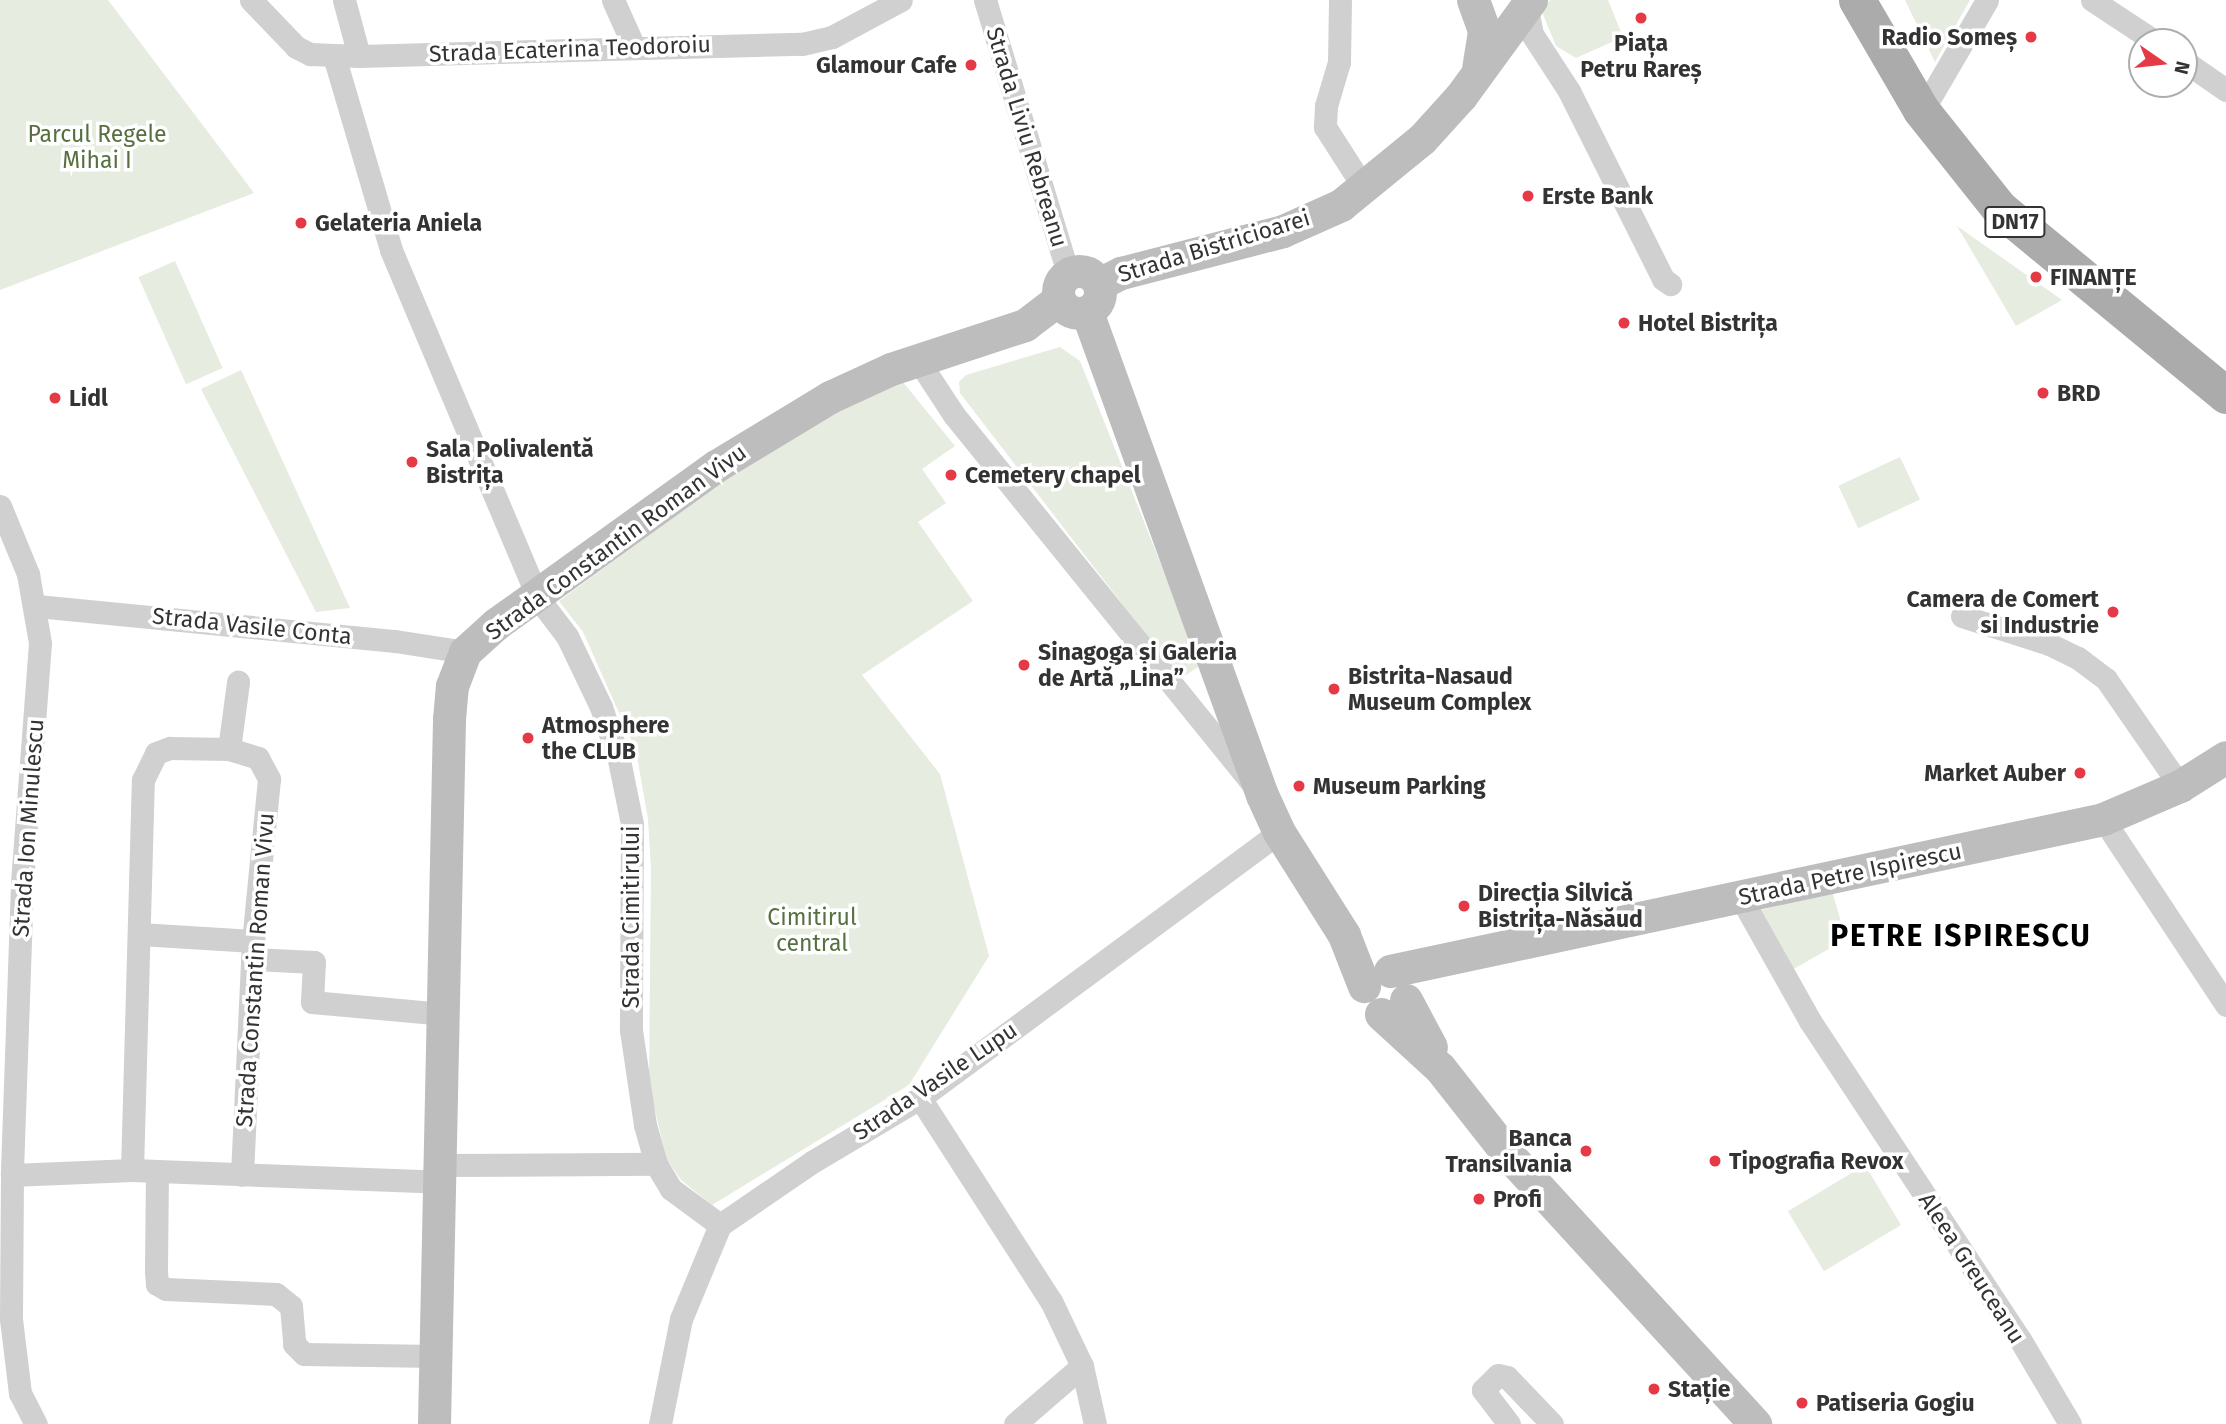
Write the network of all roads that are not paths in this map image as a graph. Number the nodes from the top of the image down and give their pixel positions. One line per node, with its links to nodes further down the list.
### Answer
1 (251, 0): 15 (street, Strada Ecaterina Teodoroiu)
2 (344, 0): 16 (street)
3 (613, 0): 14 (street)
4 (901, 0): 14 (street, Strada Ecaterina Teodoroiu)
5 (985, 0): 23 (street, Strada Liviu Rebreanu)
6 (1340, 0): 21 (street)
7 (1473, 0): 18 (street)
8 (1532, 0): 18 (street, Strada Bistricioarei); 22 (street)
9 (1857, 0): 26 (main road, DN17)
10 (1877, 0): 20 (main road, DN17)
11 (1987, 0): 20 (street)
12 (2092, 0): 13 (street)
13 (2134, 28)
14 (634, 47): 16 (street, Strada Ecaterina Teodoroiu)
15 (334, 55): 16 (street, Strada Ecaterina Teodoroiu); 28 (street, Strada Cimitirului)
16 (359, 55)
17 (2198, 71): 19 (street)
18 (1477, 74): 21 (street, Strada Bistricioarei)
19 (2226, 90)
20 (1931, 96): 25 (main road, DN17)
21 (1364, 188): 23 (street, Strada Bistricioarei)
22 (1670, 284)
23 (1078, 292): 24 (street, Strada Constantin Roman Vivu); 36 (street)
24 (918, 359): 28 (street, Strada Constantin Roman Vivu); 36 (street)
25 (2226, 377)
26 (2226, 396)
27 (0, 506): 29 (street, Strada Ion Minulescu)
28 (538, 598): 31 (street, Strada Constantin Roman Vivu); 46 (street, Strada Cimitirului)
29 (37, 606): 31 (street, Strada Vasile Conta); 50 (street, Strada Ion Minulescu)
30 (1962, 616): 35 (street)
31 (466, 652): 44 (street, Strada Constantin Roman Vivu)
32 (238, 682): 33 (street)
33 (229, 749): 40 (street); 41 (street, Strada Constantin Roman Vivu)
34 (2226, 757): 35 (street, Strada Petre Ispirescu)
35 (2180, 786): 37 (street, Strada Petre Ispirescu)
36 (1262, 795): 38 (street)
37 (2103, 819): 39 (street, Strada Petre Ispirescu); 43 (street)
38 (1279, 832): 42 (street); 45 (street, Strada Vasile Lupu)
39 (1741, 898): 42 (street, Strada Petre Ispirescu); 63 (street, Aleea Greuceanu)
40 (140, 933): 41 (street); 47 (street)
41 (253, 950): 44 (street); 51 (street, Strada Constantin Roman Vivu)
42 (1388, 989): 62 (street)
43 (2225, 1000)
44 (445, 1014): 49 (street, Strada Constantin Roman Vivu)
45 (920, 1098): 52 (street, Strada Vasile Lupu); 54 (street)
46 (656, 1164): 49 (street); 52 (street, Strada Cimitirului)
47 (132, 1170): 48 (street); 50 (street)
48 (157, 1171): 51 (street); 53 (street)
49 (440, 1174): 51 (street); 53 (street, Strada Constantin Roman Vivu)
50 (12, 1175): 55 (street, Strada Ion Minulescu)
51 (242, 1175)
52 (720, 1225): 57 (street)
53 (436, 1356): 56 (street, Strada Constantin Roman Vivu)
54 (1082, 1366): 58 (street); 59 (street)
55 (36, 1424)
56 (434, 1424)
57 (660, 1424)
58 (1015, 1424)
59 (1095, 1424)
60 (1509, 1424): 61 (street)
61 (1552, 1424)
62 (1755, 1424)
63 (2070, 1424)

